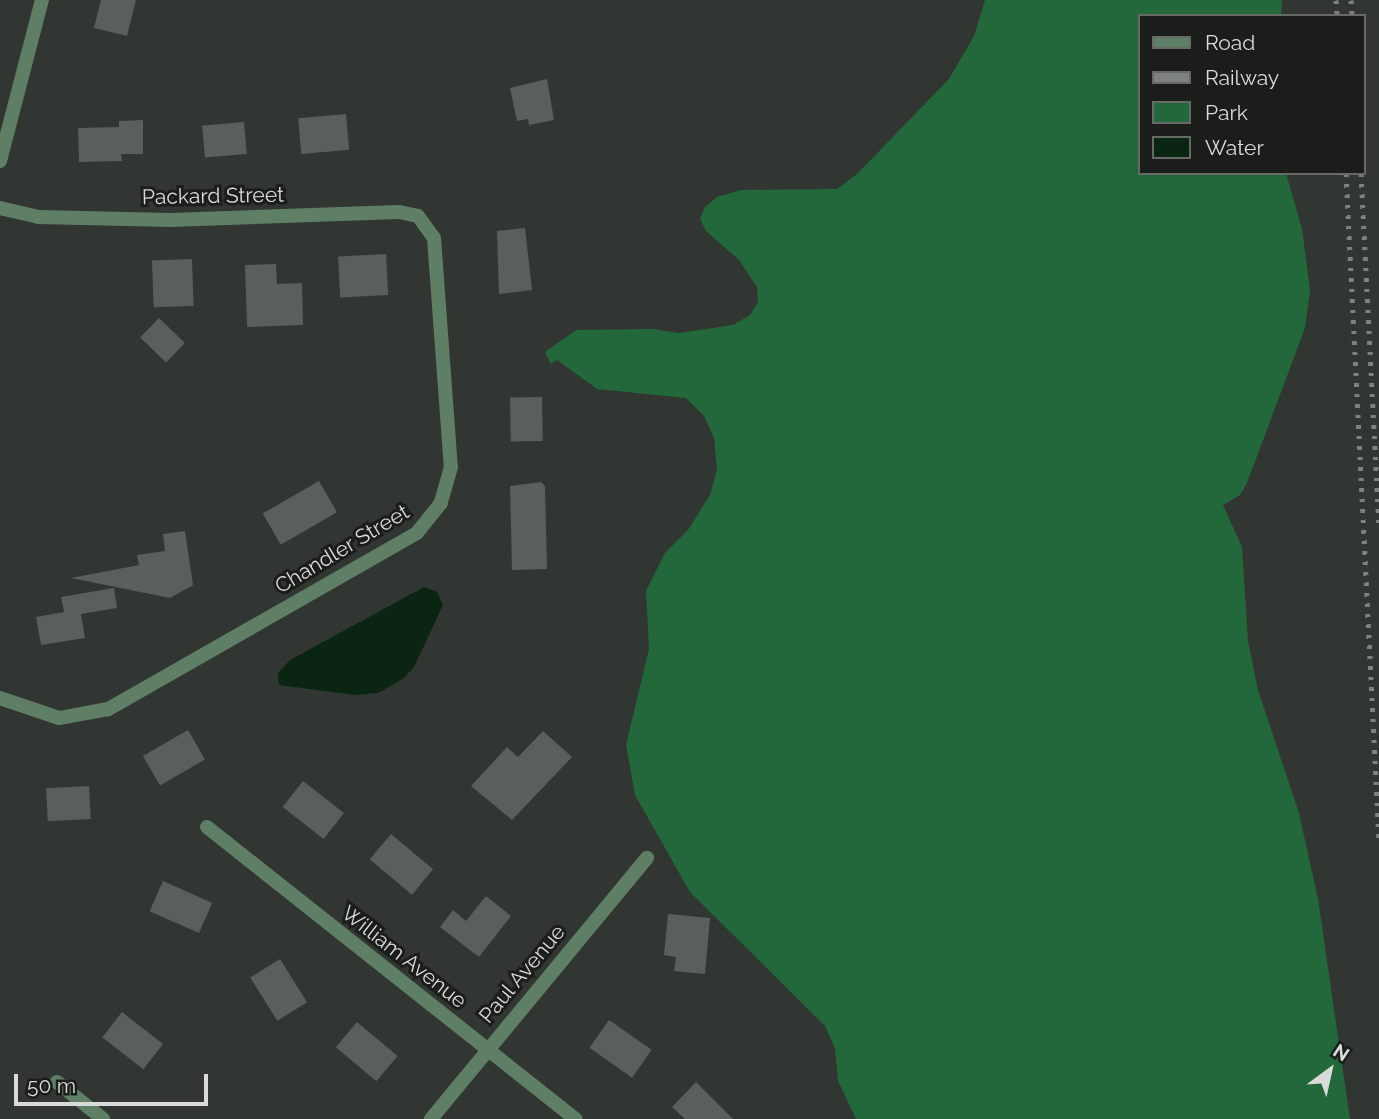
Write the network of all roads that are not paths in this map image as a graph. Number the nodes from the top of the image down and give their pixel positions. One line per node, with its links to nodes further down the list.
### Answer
1 (42, 0): 2 (street)
2 (0, 161)
3 (0, 208): 4 (street, Packard Street)
4 (426, 222): 5 (street, Chandler Street)
5 (0, 698)
6 (207, 827): 8 (street, William Avenue)
7 (647, 858): 8 (street, Paul Avenue)
8 (487, 1049): 11 (street, Paul Avenue); 12 (street, William Avenue)
9 (57, 1082): 10 (street)
10 (103, 1119)
11 (431, 1119)
12 (576, 1119)

